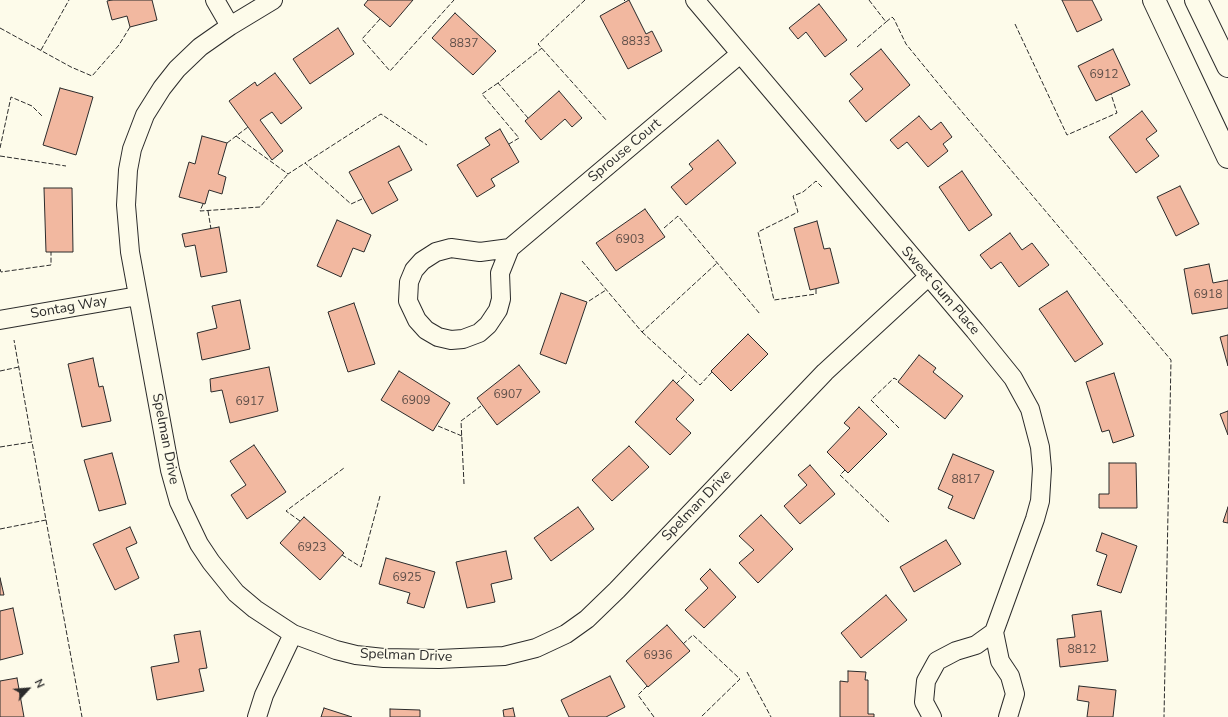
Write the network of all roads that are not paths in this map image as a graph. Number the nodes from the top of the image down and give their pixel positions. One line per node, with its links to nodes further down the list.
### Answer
1 (215, 0): 6 (street)
2 (273, 0): 6 (street, Spelman Drive)
3 (695, 0): 7 (street, Sweet Gum Place)
4 (1154, 0): 9 (main road)
5 (1196, 0): 8 (main road)
6 (230, 26): 12 (street, Spelman Drive)
7 (740, 54): 10 (street, Sprouse Court); 11 (street, Sweet Gum Place)
8 (1228, 66)
9 (1228, 157)
10 (510, 248): 10 (street)
11 (928, 277): 14 (street, Sweet Gum Place); 15 (street, Spelman Drive)
12 (138, 296): 13 (street, Sontag Way); 15 (street, Spelman Drive)
13 (0, 320)
14 (994, 632): 17 (street); 18 (street)
15 (292, 634): 16 (street)
16 (256, 717)
17 (932, 717)
18 (1008, 717)

